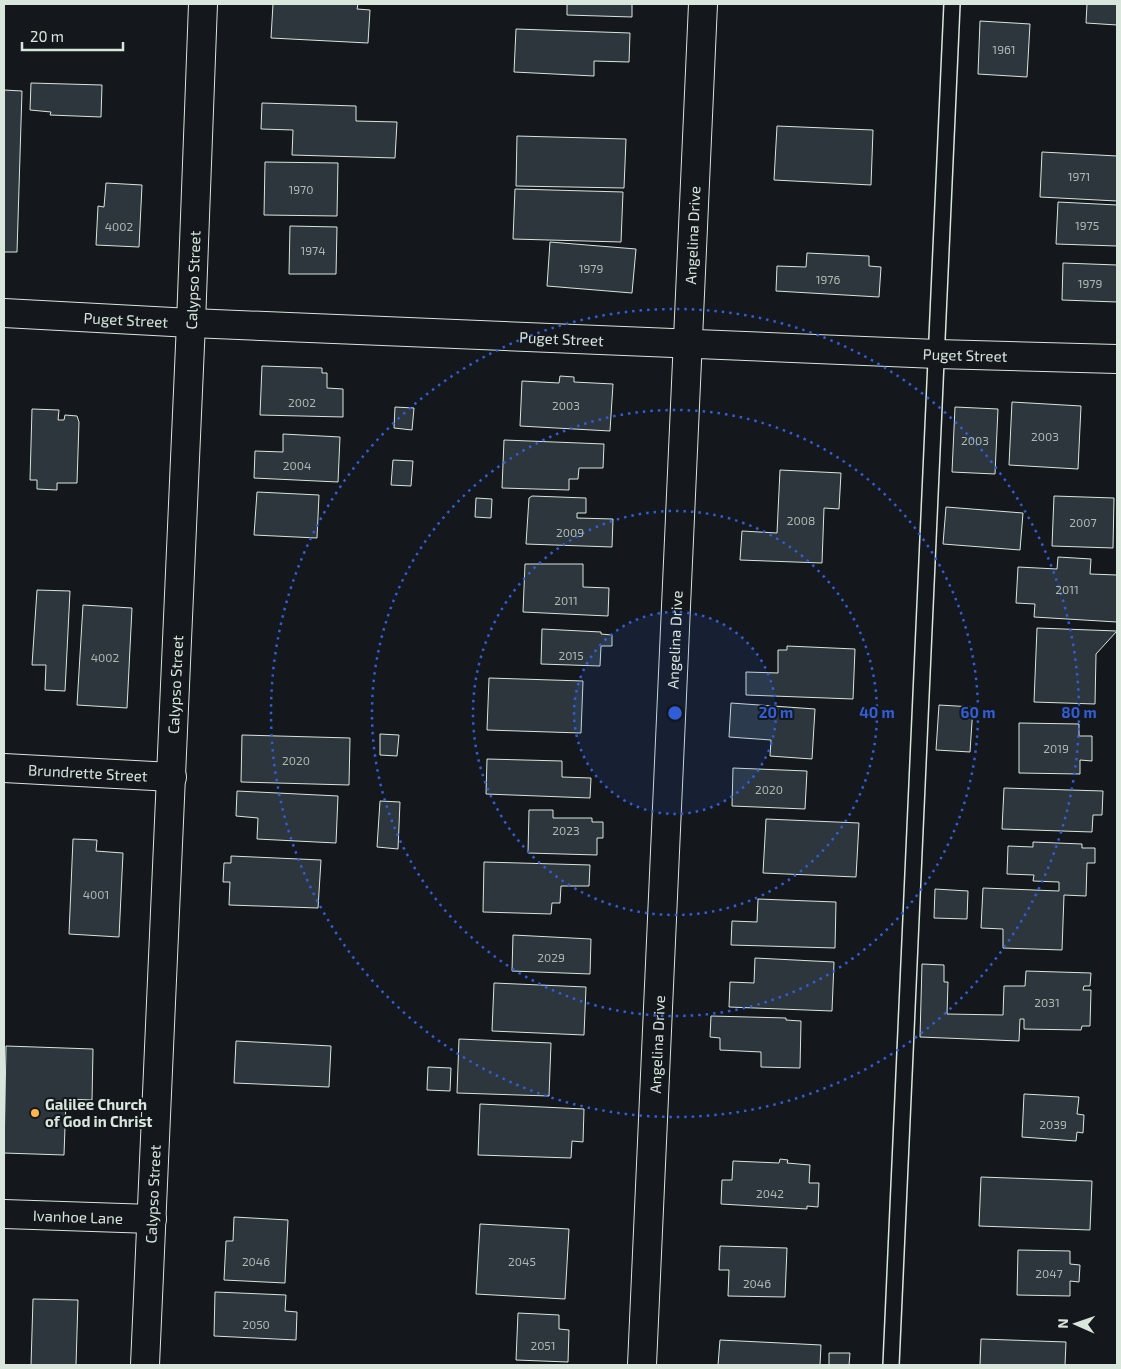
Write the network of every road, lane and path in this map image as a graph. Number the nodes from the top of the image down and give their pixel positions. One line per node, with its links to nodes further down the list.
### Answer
1 (203, 4): 5 (street, Calypso Street)
2 (702, 4): 6 (street, Angelina Drive)
3 (952, 4): 7 (lane)
4 (4, 313): 5 (street, Puget Street)
5 (192, 323): 6 (street, Puget Street); 10 (street, Calypso Street)
6 (686, 343): 7 (street, Puget Street); 14 (street, Angelina Drive)
7 (937, 354): 8 (street, Puget Street); 15 (lane)
8 (1117, 359)
9 (4, 768): 10 (street, Brundrette Street)
10 (172, 777): 12 (street, Calypso Street)
11 (4, 1214): 12 (street, Ivanhoe Lane)
12 (152, 1219): 13 (street, Calypso Street)
13 (145, 1365)
14 (642, 1365)
15 (891, 1365)

